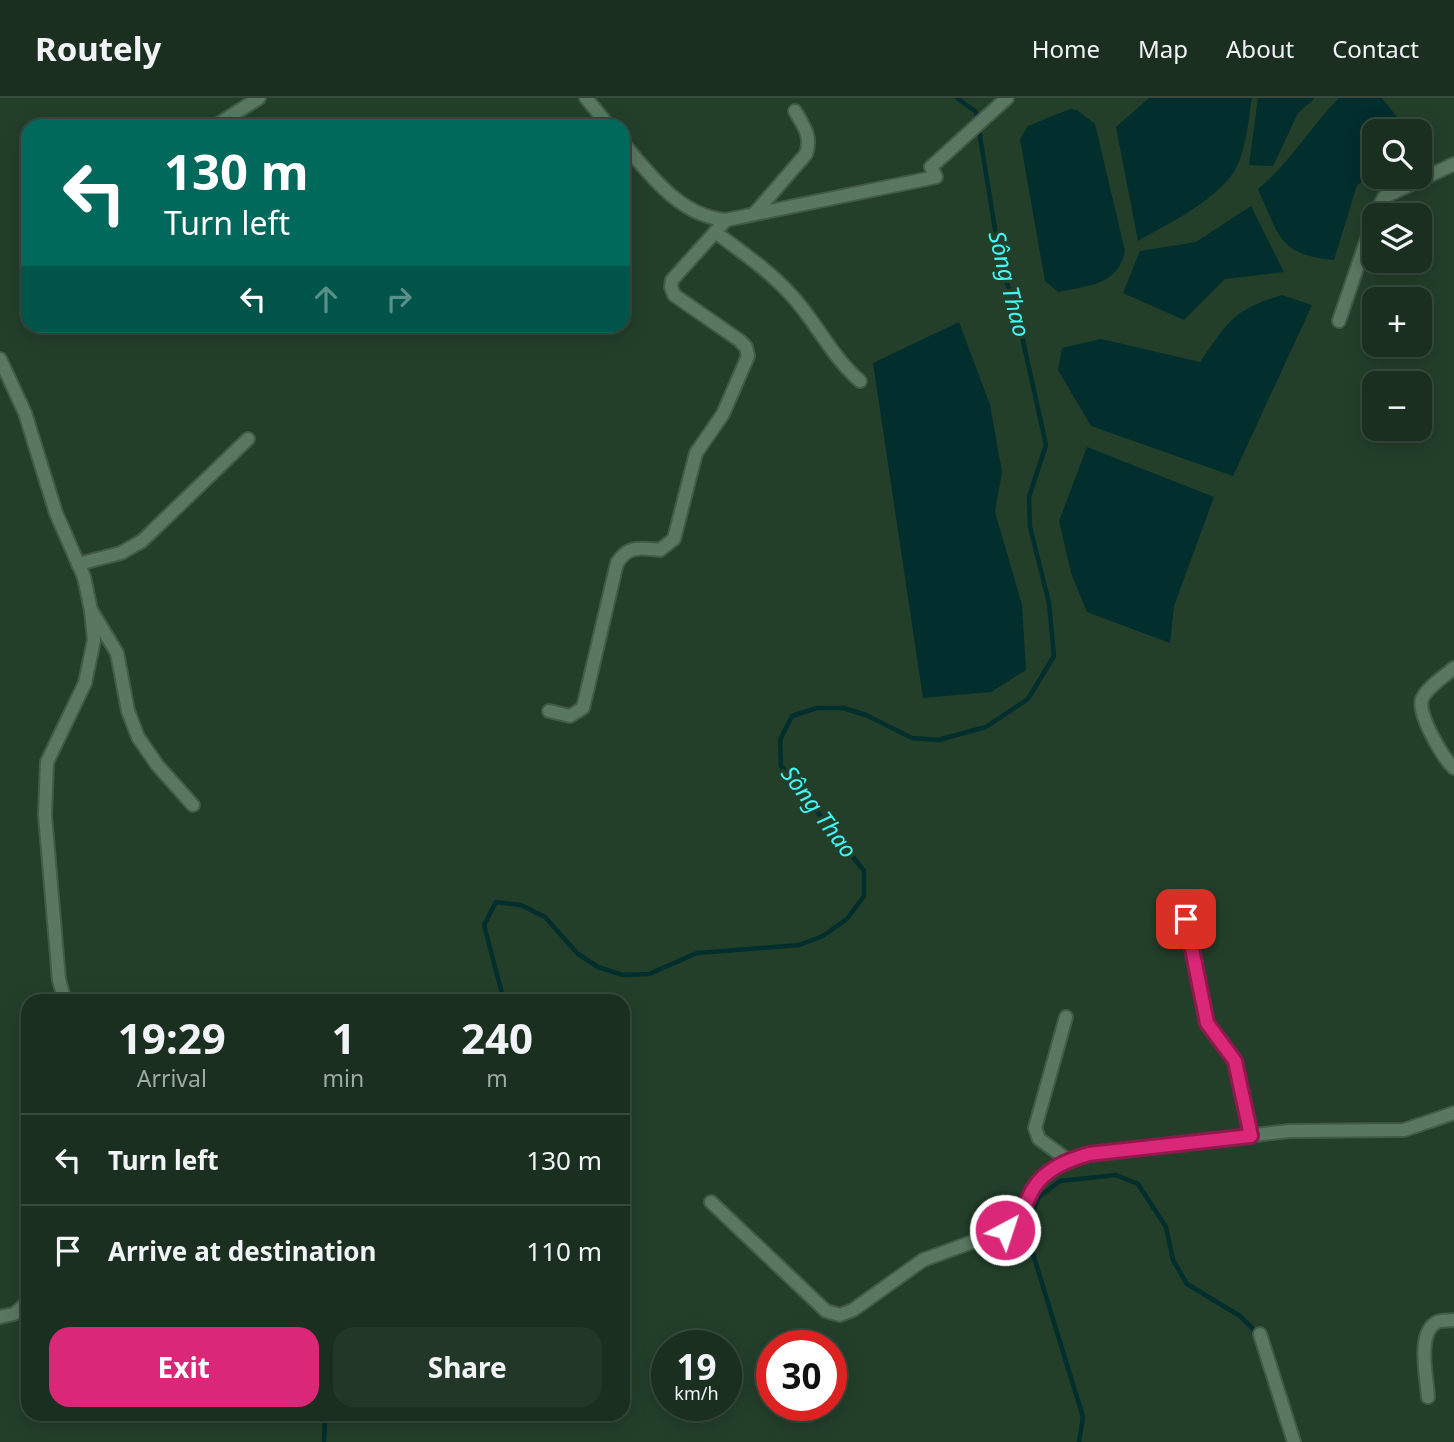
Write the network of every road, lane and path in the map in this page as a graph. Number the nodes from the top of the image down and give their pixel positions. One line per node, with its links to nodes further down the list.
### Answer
1 (259, 98): 5 (street)
2 (586, 98): 6 (street)
3 (1007, 98): 10 (street)
4 (795, 111): 10 (street)
5 (226, 119)
6 (603, 119)
7 (630, 150): 11 (street)
8 (1454, 164): 9 (street)
9 (1381, 203)
10 (755, 213): 11 (street)
11 (726, 220): 12 (street)
12 (715, 232): 16 (street); 21 (street)
13 (1362, 252): 14 (street)
14 (1339, 321)
15 (0, 359): 18 (street)
16 (860, 381)
17 (248, 439): 18 (street)
18 (78, 564): 19 (street)
19 (91, 610): 23 (street); 25 (street)
20 (1454, 668): 22 (street)
21 (549, 711)
22 (1454, 768)
23 (193, 804)
24 (1186, 919): 28 (street)
25 (63, 994)
26 (1066, 1017): 29 (street)
27 (1454, 1113): 28 (street)
28 (1251, 1136): 29 (street)
29 (1068, 1160): 30 (street)
30 (711, 1202)
31 (21, 1308): 32 (street)
32 (0, 1317)
33 (1454, 1320): 35 (street)
34 (1260, 1334): 36 (street)
35 (1428, 1397)
36 (1294, 1442)

